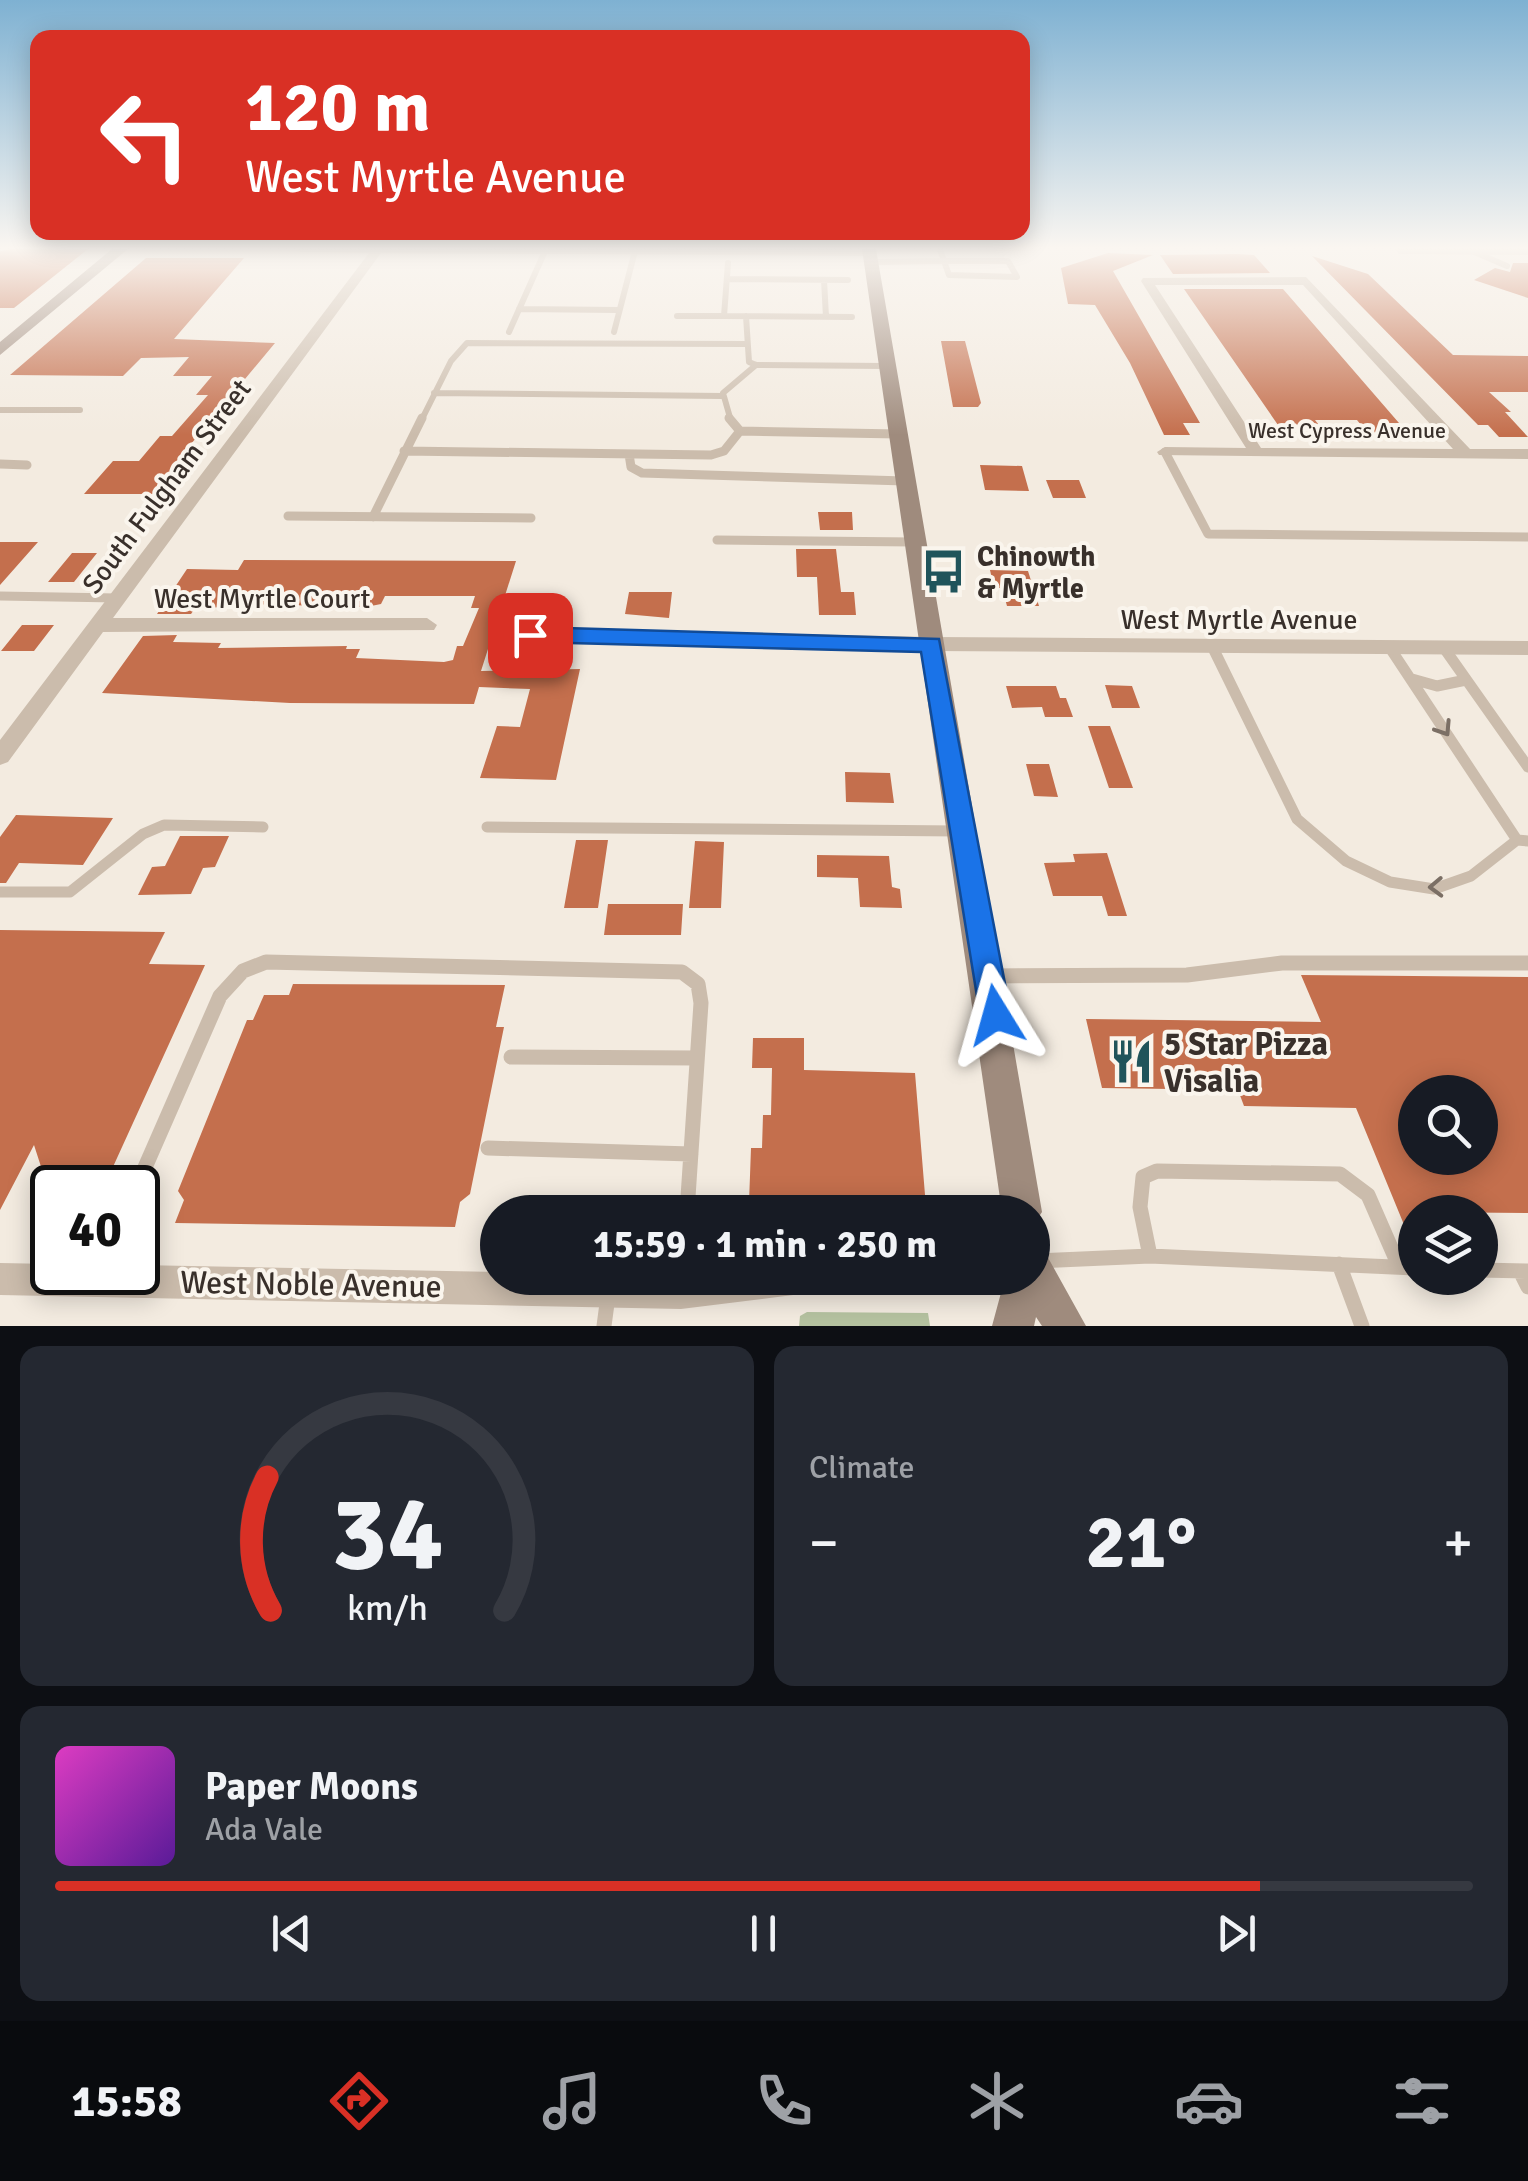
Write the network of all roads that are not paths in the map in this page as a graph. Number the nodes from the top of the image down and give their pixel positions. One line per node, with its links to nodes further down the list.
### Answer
1 (619, 310): 16 (lane)
2 (47, 311): 18 (street)
3 (332, 311): 43 (street, South Fulgham Street)
4 (518, 311): 15 (lane)
5 (725, 311): 11 (lane)
6 (826, 311): 13 (lane)
7 (879, 311): 20 (street)
8 (1166, 311): 29 (street)
9 (1334, 311): 30 (street)
10 (677, 316): 11 (lane)
11 (724, 316): 12 (lane)
12 (746, 316): 13 (lane); 17 (lane)
13 (826, 317): 14 (lane)
14 (852, 317)
15 (508, 332)
16 (614, 332)
17 (745, 344): 19 (lane); 21 (lane)
18 (0, 350)
19 (756, 365): 20 (lane); 22 (lane)
20 (887, 366): 26 (street)
21 (434, 393): 22 (lane); 27 (lane)
22 (722, 396): 25 (lane)
23 (0, 410): 24 (lane)
24 (80, 410)
25 (740, 431): 26 (lane); 31 (lane)
26 (898, 434): 35 (street)
27 (404, 451): 31 (lane); 37 (lane)
28 (1165, 452): 29 (street, West Cypress Avenue); 39 (lane)
29 (1256, 452): 30 (street, West Cypress Avenue)
30 (1465, 453): 32 (street, West Cypress Avenue)
31 (629, 454): 35 (lane)
32 (1528, 454)
33 (0, 464): 34 (lane)
34 (28, 465)
35 (906, 481): 41 (street)
36 (288, 516): 37 (lane)
37 (373, 517): 38 (lane)
38 (531, 518)
39 (1528, 537)
40 (717, 540): 41 (lane)
41 (915, 542): 47 (street)
42 (0, 596): 43 (lane)
43 (117, 598): 45 (street, South Fulgham Street)
44 (427, 625): 45 (street, West Myrtle Court)
45 (97, 626): 54 (street, South Fulgham Street)
46 (530, 635): 47 (street, West Myrtle Avenue)
47 (931, 644): 48 (street, West Myrtle Avenue); 58 (street)
48 (1212, 646): 49 (street, West Myrtle Avenue); 59 (lane, one-way to 48)
49 (1390, 648): 50 (street, West Myrtle Avenue); 52 (lane)
50 (1444, 648): 51 (street, West Myrtle Avenue); 53 (lane)
51 (1528, 648)
52 (1411, 679): 53 (lane); 59 (lane, one-way to 59)
53 (1466, 680): 55 (lane)
54 (0, 756)
55 (1528, 768)
56 (264, 827): 60 (lane)
57 (487, 827): 58 (lane)
58 (964, 831): 62 (street)
59 (1522, 840)
60 (0, 892)
61 (1528, 963): 62 (lane)
62 (990, 976): 69 (street)
63 (511, 1057): 64 (lane)
64 (698, 1058): 66 (lane); 67 (lane)
65 (488, 1148): 66 (lane)
66 (691, 1154): 68 (lane)
67 (146, 1165)
68 (688, 1195)
69 (1020, 1195)
70 (1398, 1251): 71 (lane)
71 (1150, 1256): 72 (lane); 73 (lane)
72 (1050, 1263)
73 (1339, 1264): 74 (lane); 88 (lane)
74 (1398, 1267)
75 (1498, 1270): 76 (lane)
76 (1524, 1270): 81 (lane)
77 (30, 1277): 78 (street, West Noble Avenue)
78 (0, 1278)
79 (160, 1278): 80 (street, West Noble Avenue)
80 (480, 1286)
81 (1528, 1288)
82 (607, 1295): 85 (lane)
83 (1021, 1295): 86 (street)
84 (1048, 1295): 87 (street)
85 (604, 1326)
86 (1013, 1326)
87 (1065, 1326)
88 (1362, 1326)

